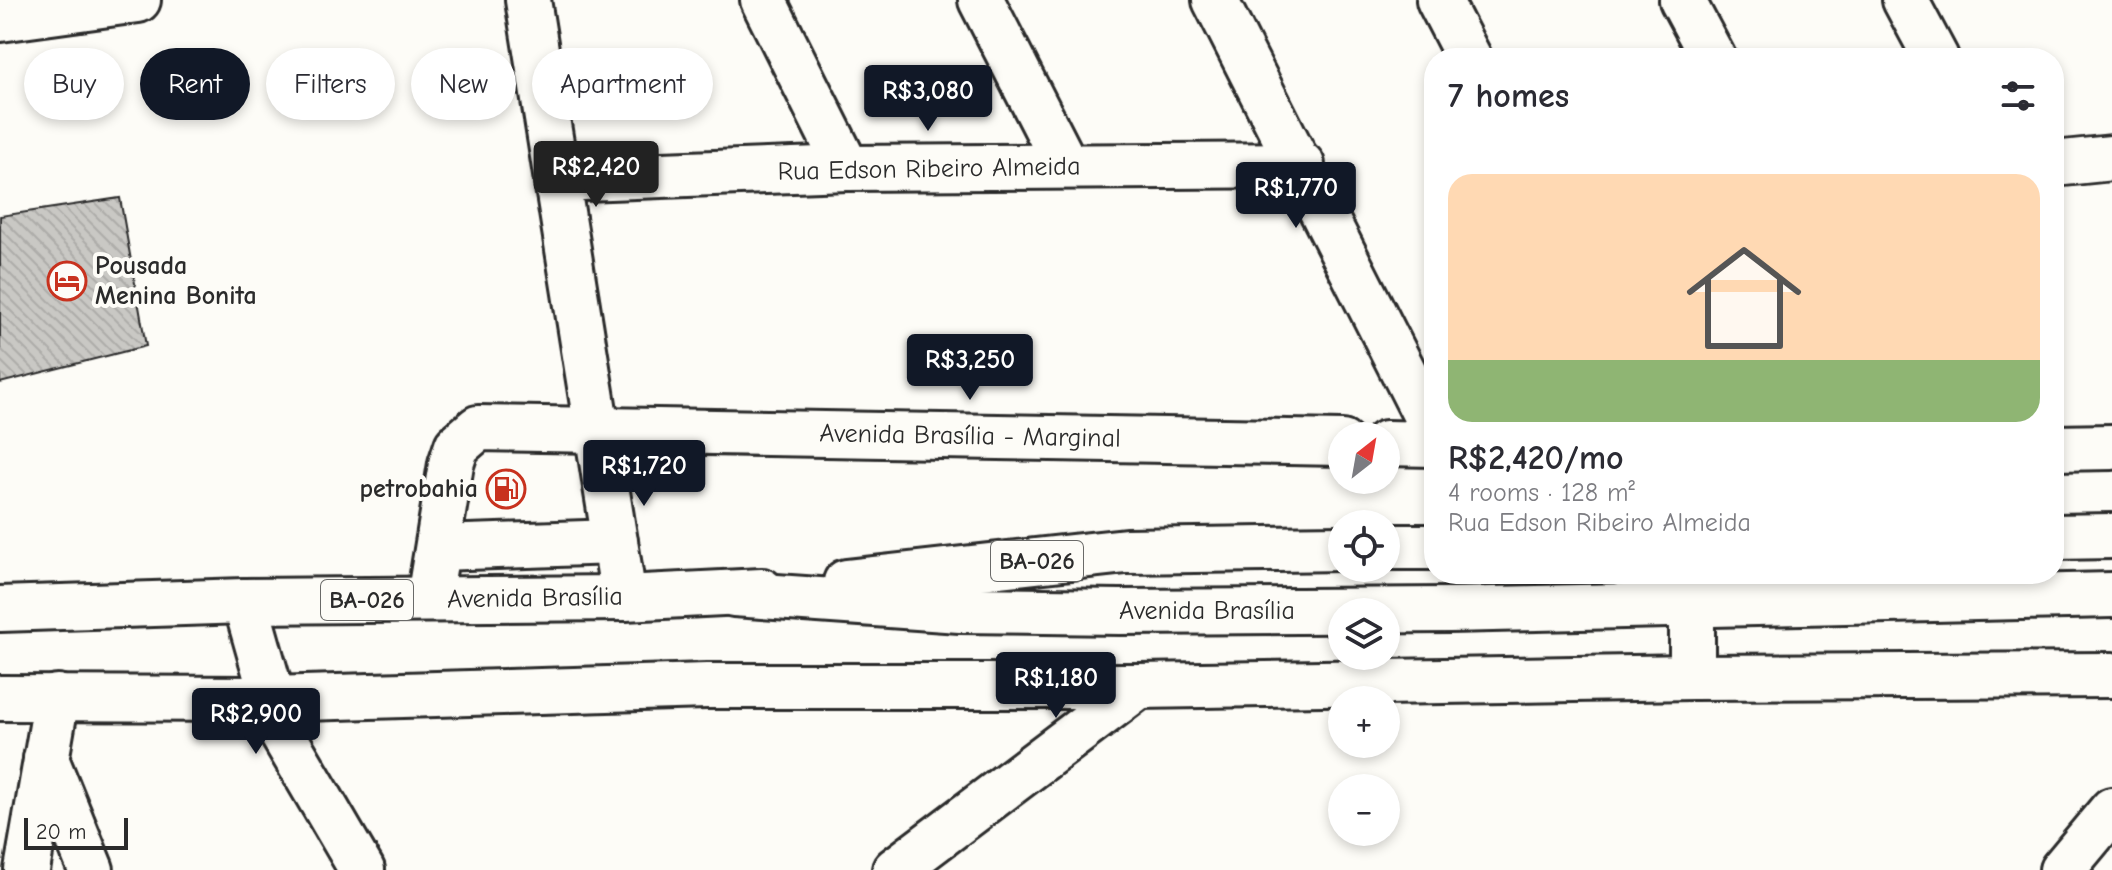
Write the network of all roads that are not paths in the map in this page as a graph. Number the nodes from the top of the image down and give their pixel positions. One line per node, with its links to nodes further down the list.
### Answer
1 (138, 0): 9 (street)
2 (528, 0): 18 (street)
3 (763, 0): 17 (street)
4 (981, 0): 16 (street)
5 (1215, 0): 15 (street)
6 (1439, 0): 10 (street)
7 (1682, 0): 11 (street)
8 (1905, 0): 12 (street)
9 (0, 19)
10 (1464, 48)
11 (1708, 48)
12 (1931, 48)
13 (2112, 158): 14 (street)
14 (2064, 163)
15 (1302, 165): 16 (street, Rua Edson Ribeiro Almeida); 19 (street)
16 (1066, 166): 17 (street, Rua Edson Ribeiro Almeida)
17 (847, 168): 18 (street, Rua Edson Ribeiro Almeida)
18 (557, 179): 20 (street)
19 (1424, 412)
20 (597, 429): 21 (street, Avenida Brasília - Marginal); 28 (street); 31 (street, Avenida Brasília - Marginal)
21 (1328, 443)
22 (1400, 443): 23 (street)
23 (1424, 444)
24 (2112, 447): 25 (street)
25 (2064, 448)
26 (2112, 536): 27 (street)
27 (2064, 537)
28 (615, 542): 31 (street); 36 (street)
29 (1400, 547): 30 (street)
30 (1424, 547)
31 (438, 548): 37 (street, Avenida Brasília - Marginal)
32 (1328, 548): 34 (street, Avenida Brasília / BA-026)
33 (1449, 592): 34 (street, Avenida Brasília / BA-026); 39 (street, Avenida Brasília / BA-026)
34 (734, 594): 36 (street, Avenida Brasília / BA-026)
35 (2112, 595): 39 (street, Avenida Brasília / BA-026)
36 (624, 598): 37 (street, Avenida Brasília / BA-026)
37 (429, 599): 38 (street, Avenida Brasília / BA-026)
38 (245, 601): 40 (street, Avenida Brasília / BA-026); 46 (street)
39 (1692, 604): 42 (street)
40 (0, 609)
41 (2112, 675): 42 (street)
42 (1692, 677): 43 (street)
43 (1139, 686): 46 (street); 52 (street)
44 (57, 697): 45 (street); 46 (street); 47 (street)
45 (0, 698)
46 (271, 699): 51 (street)
47 (46, 759): 49 (street); 50 (street)
48 (2112, 810): 53 (street)
49 (27, 870)
50 (91, 870)
51 (362, 870)
52 (895, 870)
53 (2062, 870)

